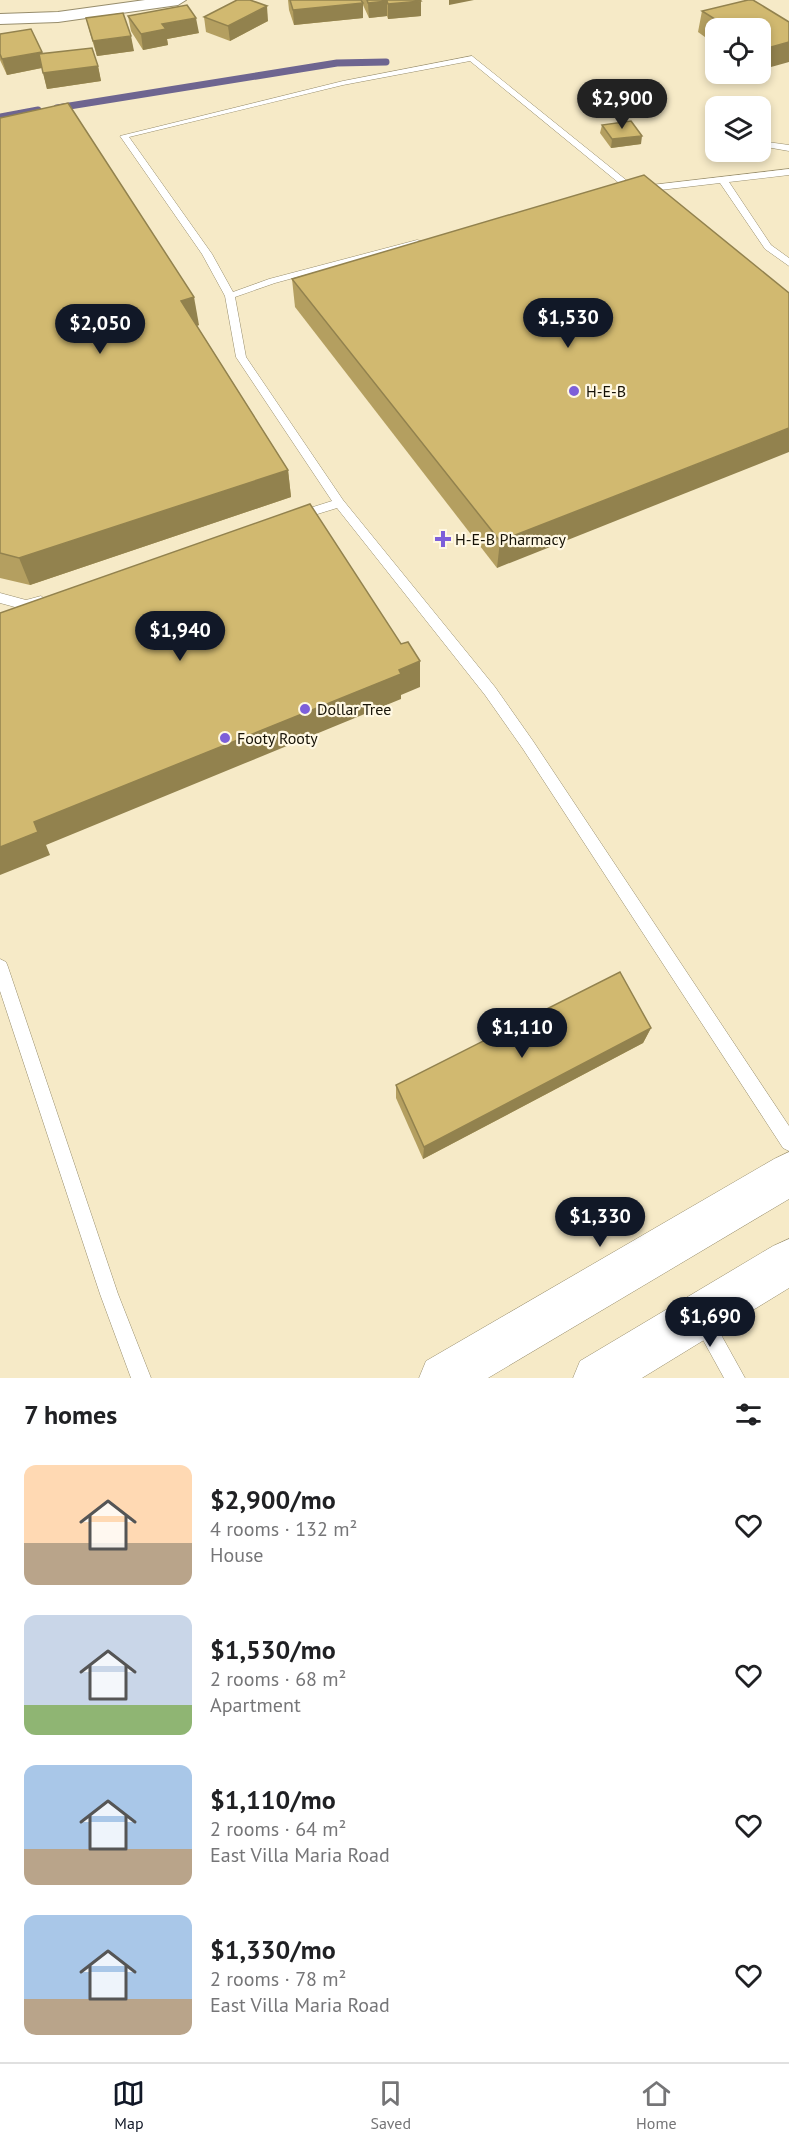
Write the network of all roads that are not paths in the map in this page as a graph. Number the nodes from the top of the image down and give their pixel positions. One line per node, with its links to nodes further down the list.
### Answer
1 (178, 0): 2 (street)
2 (0, 19)
3 (771, 145): 4 (lane)
4 (789, 148)
5 (789, 172): 6 (lane)
6 (723, 180): 7 (lane); 10 (lane)
7 (633, 190): 8 (lane); 11 (lane)
8 (615, 192)
9 (434, 238): 11 (lane)
10 (789, 263)
11 (230, 296): 12 (lane)
12 (339, 503): 13 (lane); 17 (lane)
13 (283, 521)
14 (0, 598): 15 (lane)
15 (49, 598)
16 (0, 967): 21 (lane)
17 (789, 1142)
18 (789, 1174): 22 (main road)
19 (789, 1262): 20 (main road)
20 (700, 1316): 23 (main road); 24 (lane)
21 (141, 1378)
22 (443, 1378)
23 (597, 1378)
24 (735, 1378)

